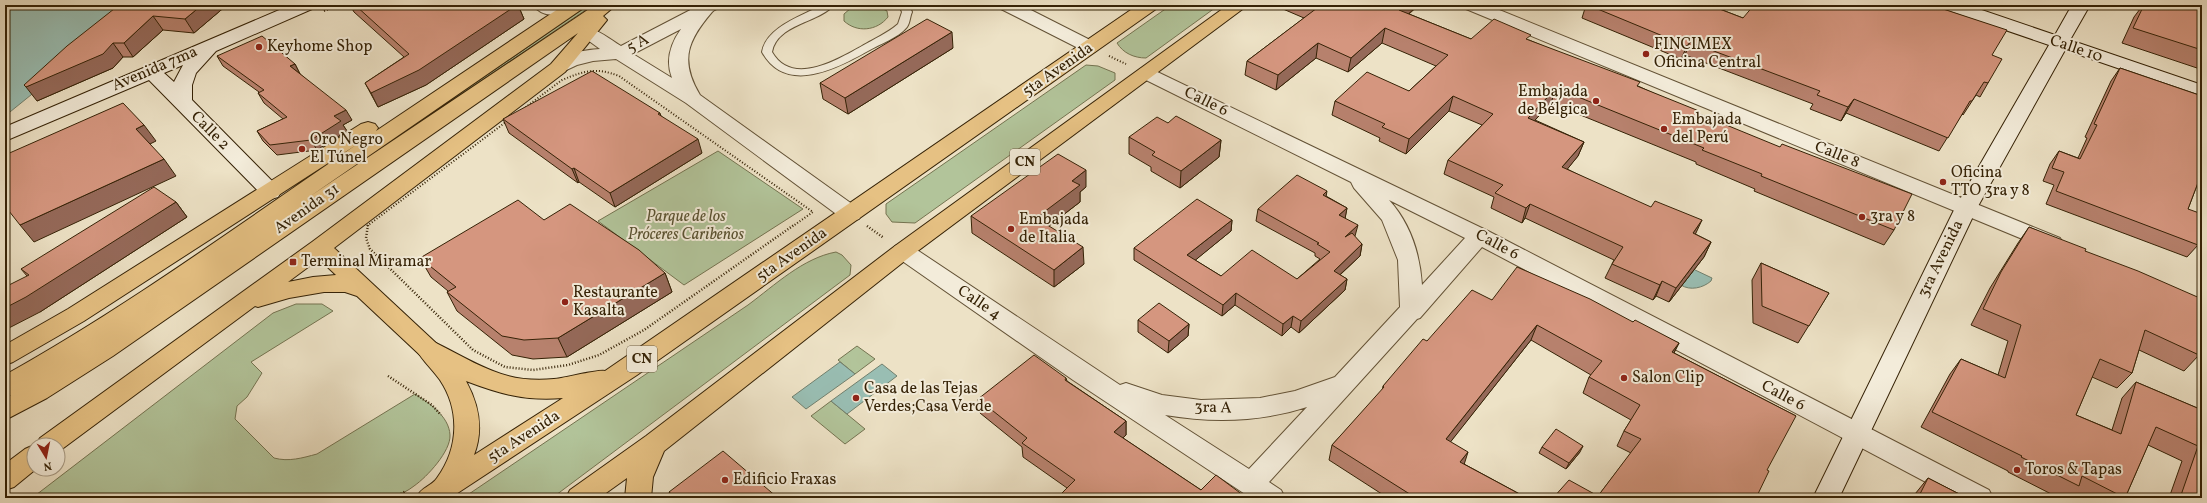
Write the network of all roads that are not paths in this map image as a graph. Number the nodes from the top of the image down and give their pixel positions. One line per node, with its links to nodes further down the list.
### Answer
1 (306, 5): 15 (street, Avenida 7ma)
2 (576, 5): 44 (main road, Avenida 31)
3 (607, 5): 45 (main road, Avenida 31)
4 (616, 5): 16 (main road)
5 (829, 5): 6 (lane)
6 (904, 5)
7 (1007, 5): 19 (street)
8 (1150, 5): 19 (main road, 5ta Avenida / CN)
9 (1239, 5): 23 (main road, CN)
10 (1472, 5): 30 (street, Calle 8)
11 (1950, 5): 18 (street, Calle 10)
12 (2081, 5): 18 (street, 3ra Avenida)
13 (712, 6): 20 (street, 5 A); 25 (street)
14 (551, 7): 29 (main road)
15 (289, 10): 17 (street, Avenida 7ma)
16 (587, 33): 20 (street); 21 (main road)
17 (217, 43): 22 (street, Avenida 7ma); 26 (street)
18 (2060, 43): 24 (street, Calle 10); 30 (street, 3ra Avenida)
19 (1090, 47): 31 (main road, 5ta Avenida / CN)
20 (620, 53): 21 (street, 5 A); 25 (street)
21 (558, 68): 33 (main road)
22 (150, 71): 26 (street, Calle 2); 27 (street, Avenida 7ma)
23 (1147, 73): 28 (street, Calle 6); 35 (main road, CN)
24 (2202, 91)
25 (693, 100): 31 (street)
26 (182, 102): 29 (street, Calle 2)
27 (5, 135)
28 (1314, 154): 32 (street, Calle 6); 38 (street)
29 (271, 192): 40 (main road)
30 (1966, 208): 34 (street, Calle 8); 46 (street, 3ra Avenida)
31 (851, 214): 41 (main road, 5ta Avenida / CN)
32 (1480, 236): 38 (street, 3ra A); 46 (street, Calle 6)
33 (320, 247): 36 (main road); 37 (main road)
34 (2069, 250)
35 (903, 251): 42 (street, Calle 4); 48 (main road, CN)
36 (366, 290): 37 (main road); 39 (main road)
37 (242, 305): 47 (main road)
38 (1412, 312): 43 (street, 3ra A)
39 (428, 349): 41 (main road); 54 (main road)
40 (5, 356)
41 (628, 368): 54 (main road, 5ta Avenida / CN)
42 (1082, 373): 43 (street, 3ra A); 53 (street, Calle 4)
43 (1346, 383): 53 (street, 3ra A)
44 (5, 387)
45 (5, 410)
46 (1857, 435): 58 (street, 3ra Avenida); 59 (street, Calle 6)
47 (60, 437)
48 (654, 443): 55 (main road, CN); 56 (main road)
49 (26, 456): 51 (main road)
50 (26, 462): 52 (main road)
51 (5, 465)
52 (5, 479)
53 (1251, 484): 57 (street, Calle 4)
54 (429, 491)
55 (579, 498)
56 (638, 498)
57 (1272, 498)
58 (1826, 498)
59 (1980, 498)

